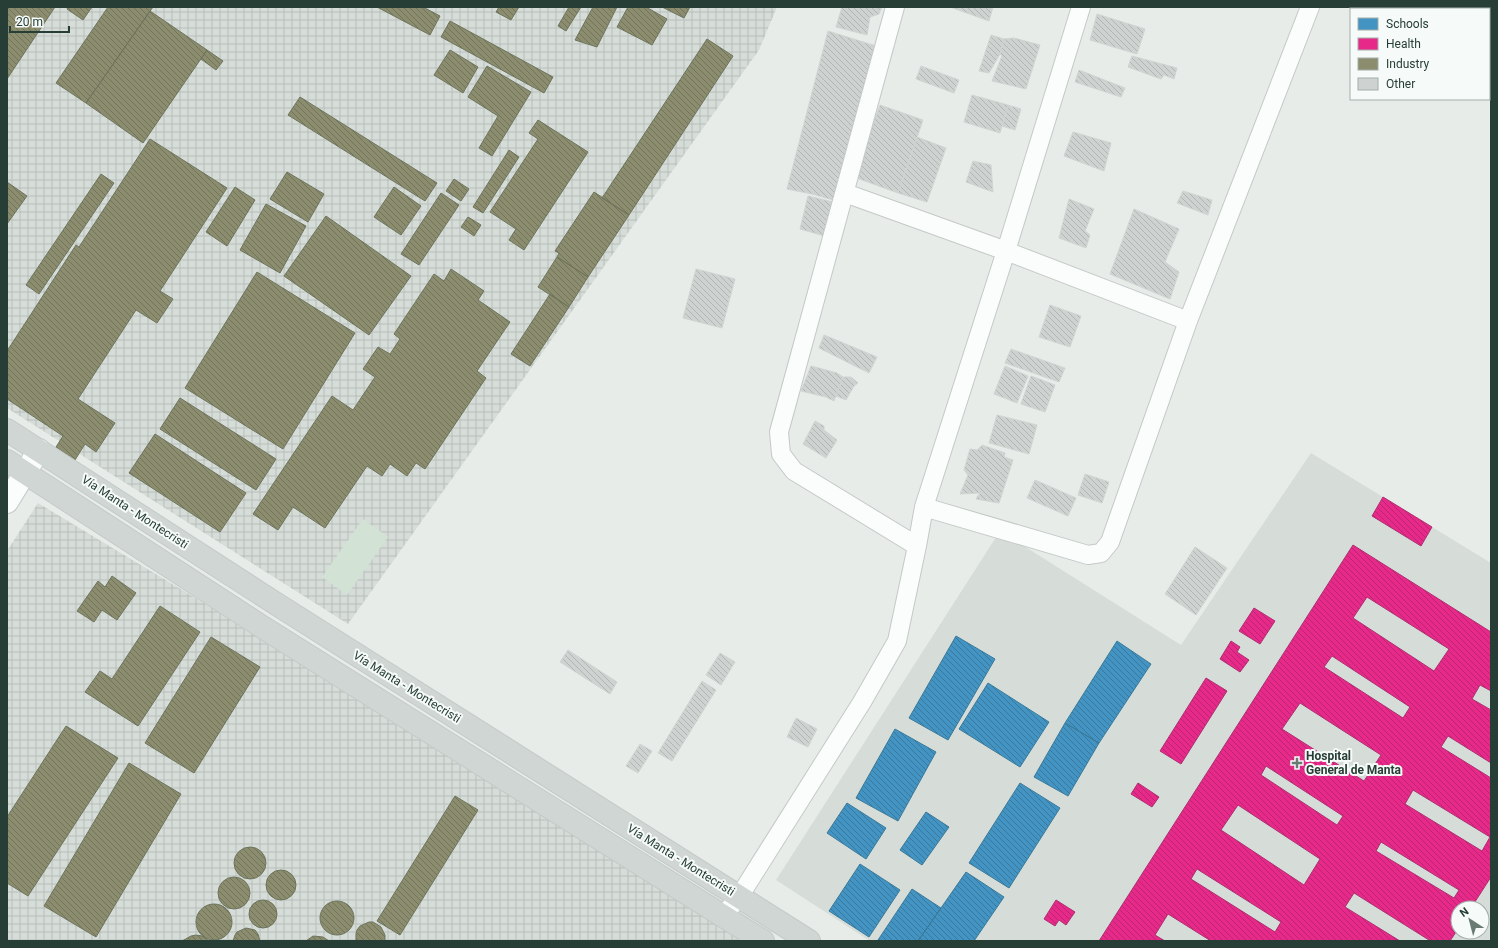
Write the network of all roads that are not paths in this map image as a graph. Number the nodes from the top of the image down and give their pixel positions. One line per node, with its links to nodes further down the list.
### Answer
1 (895, 7): 4 (street)
2 (1081, 7): 5 (street)
3 (1310, 7): 6 (street)
4 (845, 193): 5 (street); 13 (street)
5 (1006, 251): 6 (street); 12 (street)
6 (1188, 321): 12 (street)
7 (7, 430): 8 (main road, Vía Manta - Montecristi)
8 (39, 450): 10 (street); 14 (main road, Vía Manta - Montecristi)
9 (7, 462): 10 (main road, Vía Manta - Montecristi)
10 (26, 473): 11 (street); 15 (main road, Vía Manta - Montecristi)
11 (7, 501)
12 (924, 507): 13 (street)
13 (917, 546): 14 (street)
14 (739, 897): 15 (street); 17 (main road, Vía Manta - Montecristi)
15 (723, 916): 16 (main road, Vía Manta - Montecristi)
16 (763, 941)
17 (809, 941)

